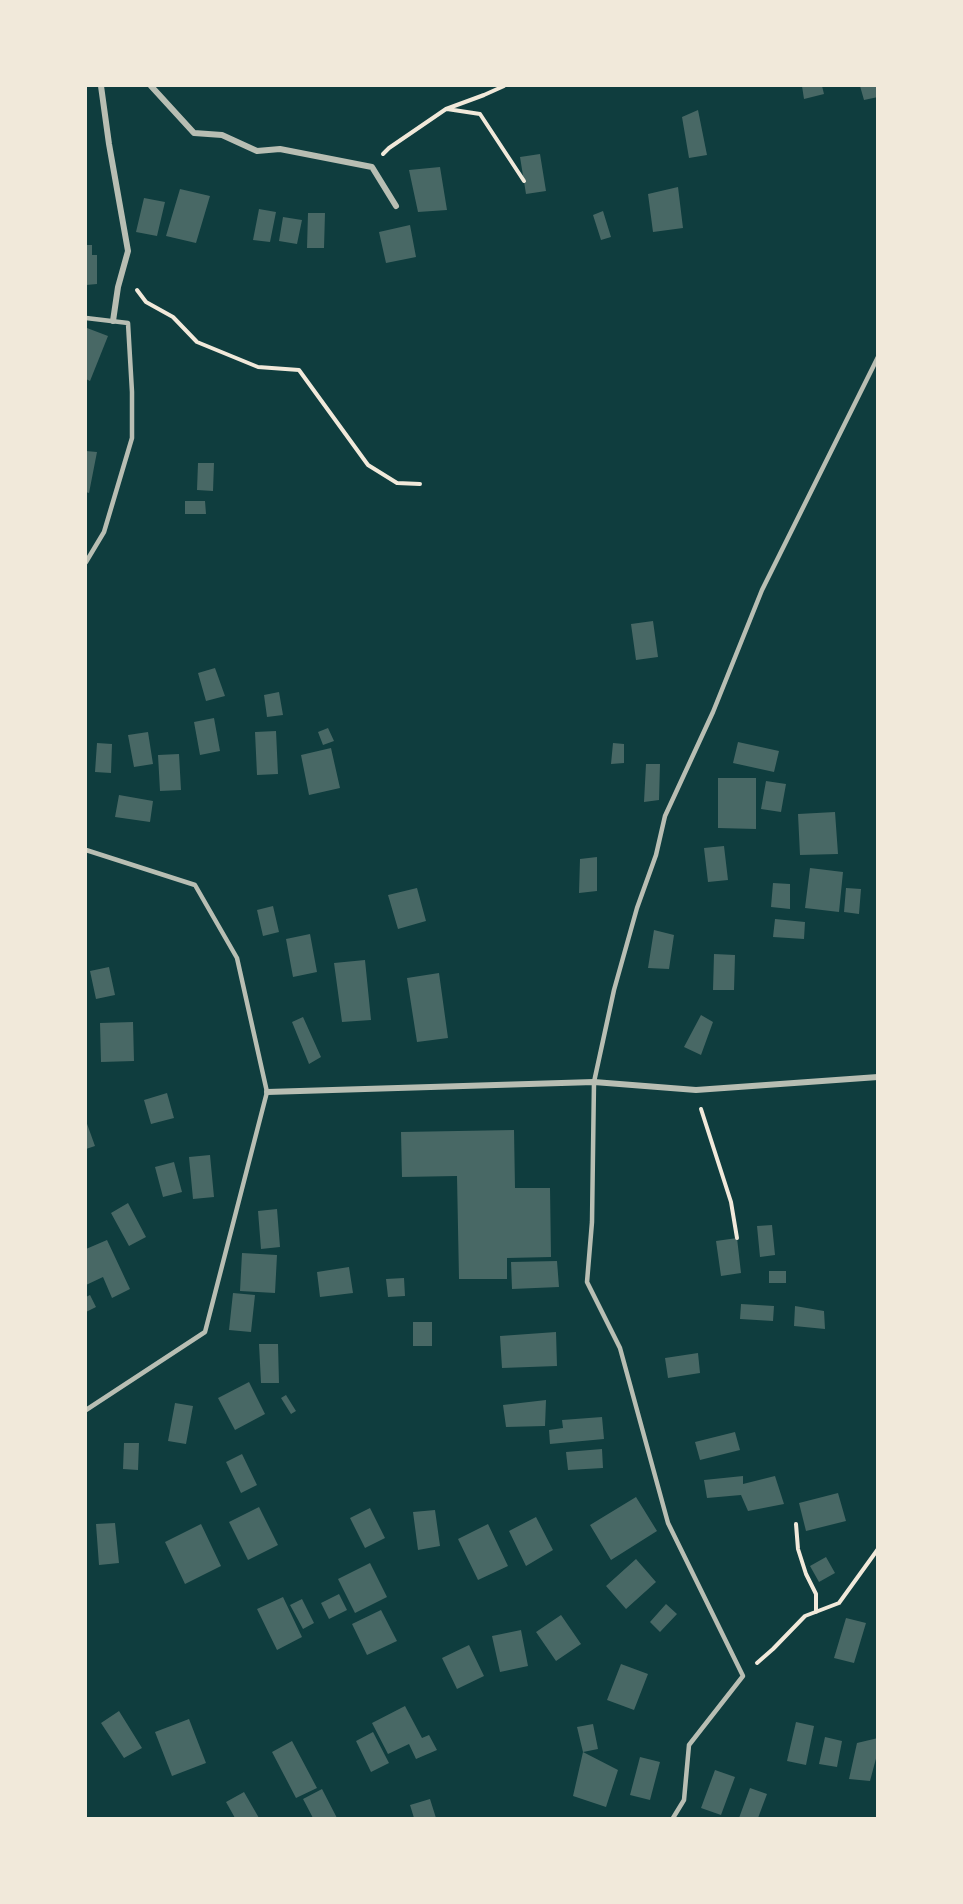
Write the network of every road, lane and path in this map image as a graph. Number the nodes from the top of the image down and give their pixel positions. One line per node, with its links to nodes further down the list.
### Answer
1 (101, 86): 10 (street)
2 (151, 86): 5 (street)
3 (504, 86): 4 (path)
4 (446, 109): 5 (path); 6 (path)
5 (372, 167): 7 (street)
6 (524, 181)
7 (396, 206)
8 (135, 286): 12 (path)
9 (86, 318): 10 (lane)
10 (113, 321): 13 (lane)
11 (878, 357): 16 (lane)
12 (420, 484)
13 (86, 562)
14 (86, 850): 17 (lane)
15 (878, 1077): 16 (street)
16 (594, 1082): 17 (street); 24 (lane)
17 (267, 1092): 20 (lane)
18 (701, 1108): 19 (path)
19 (737, 1238)
20 (86, 1410)
21 (796, 1524): 23 (path)
22 (878, 1549): 23 (path)
23 (816, 1612): 24 (path)
24 (743, 1676): 25 (lane)
25 (673, 1818)

